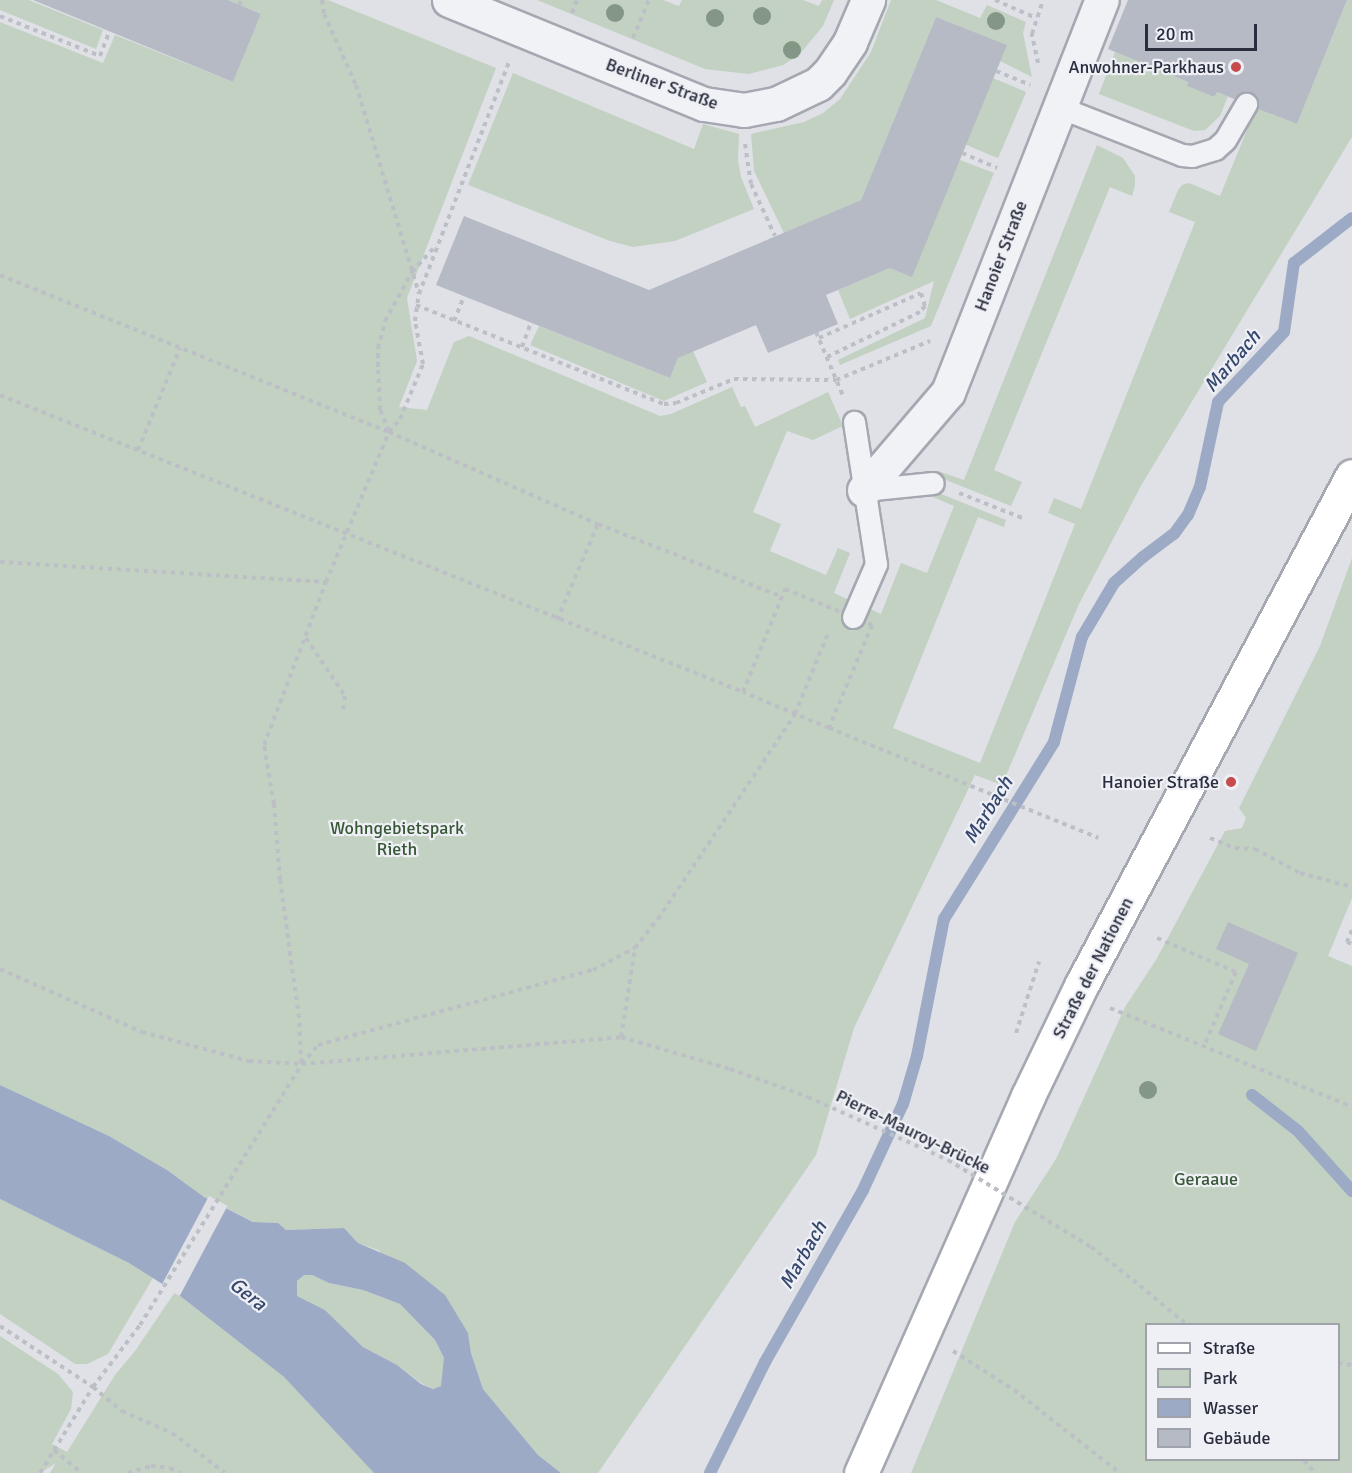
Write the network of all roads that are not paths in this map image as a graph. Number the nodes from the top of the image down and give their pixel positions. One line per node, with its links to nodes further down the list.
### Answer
1 (449, 0): 2 (street, Berliner Straße)
2 (868, 0)
3 (1102, 0): 4 (street, Hanoier Straße)
4 (1048, 97): 5 (lane); 9 (street, Hanoier Straße)
5 (1246, 104)
6 (854, 422): 9 (lane)
7 (1352, 476): 11 (main road, Straße der Nationen)
8 (933, 483): 9 (lane)
9 (864, 490): 10 (lane)
10 (845, 614)
11 (861, 1473)

